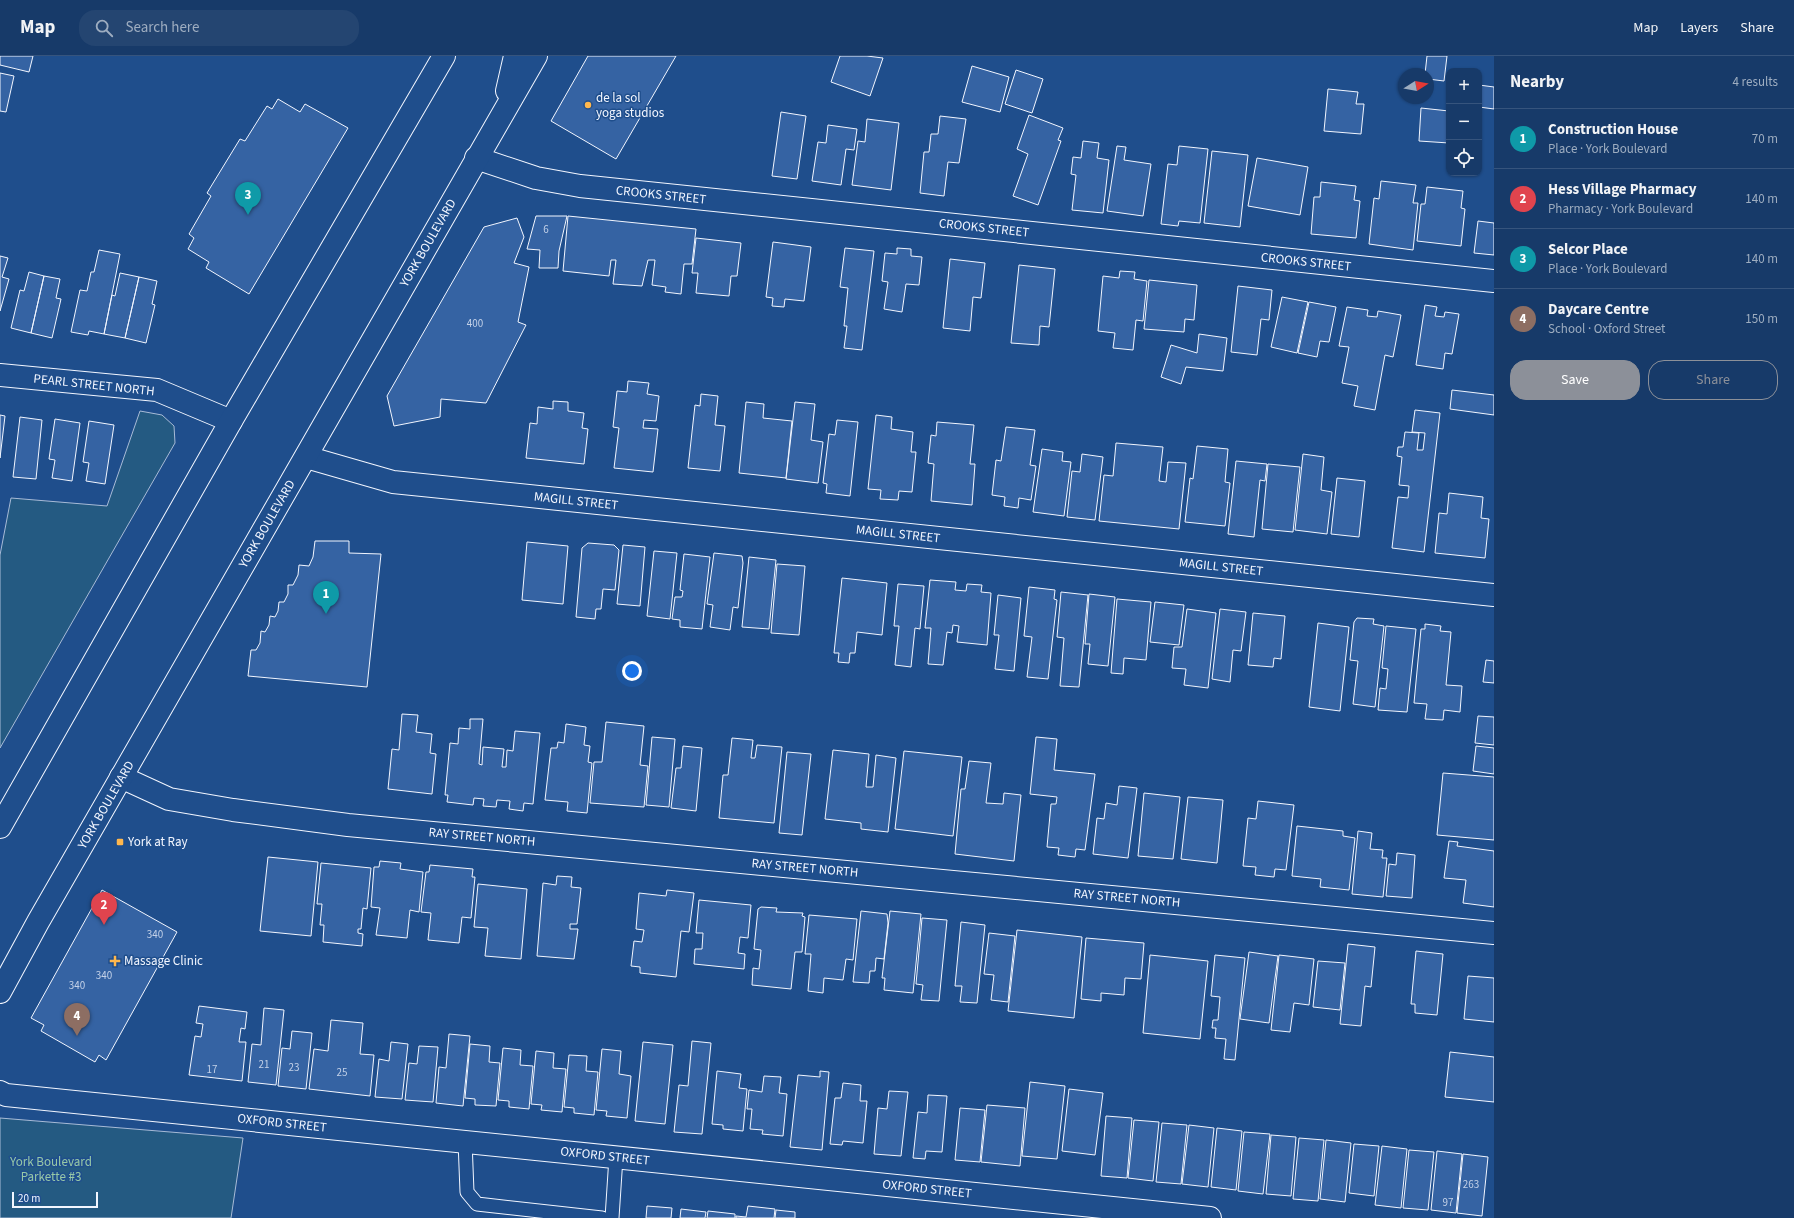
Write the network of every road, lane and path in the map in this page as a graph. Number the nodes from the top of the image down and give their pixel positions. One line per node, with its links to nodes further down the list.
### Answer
1 (444, 56): 8 (street)
2 (516, 56): 4 (street)
3 (536, 56): 4 (street, YORK BOULEVARD)
4 (502, 114): 5 (street, YORK BOULEVARD)
5 (476, 158): 6 (street, CROOKS STREET); 9 (street, YORK BOULEVARD)
6 (1494, 281)
7 (0, 375): 8 (street, PEARL STREET NORTH)
8 (231, 421): 12 (street)
9 (306, 457): 10 (street, MAGILL STREET); 11 (street, YORK BOULEVARD)
10 (1494, 595)
11 (121, 777): 13 (street, RAY STREET NORTH); 14 (street, YORK BOULEVARD)
12 (0, 827)
13 (1494, 933)
14 (0, 992)
15 (0, 1092): 16 (street, OXFORD STREET)
16 (465, 1142): 17 (street, OXFORD STREET); 18 (lane)
17 (616, 1157): 19 (lane); 20 (street, OXFORD STREET)
18 (602, 1218)
19 (612, 1218)
20 (1210, 1218)

